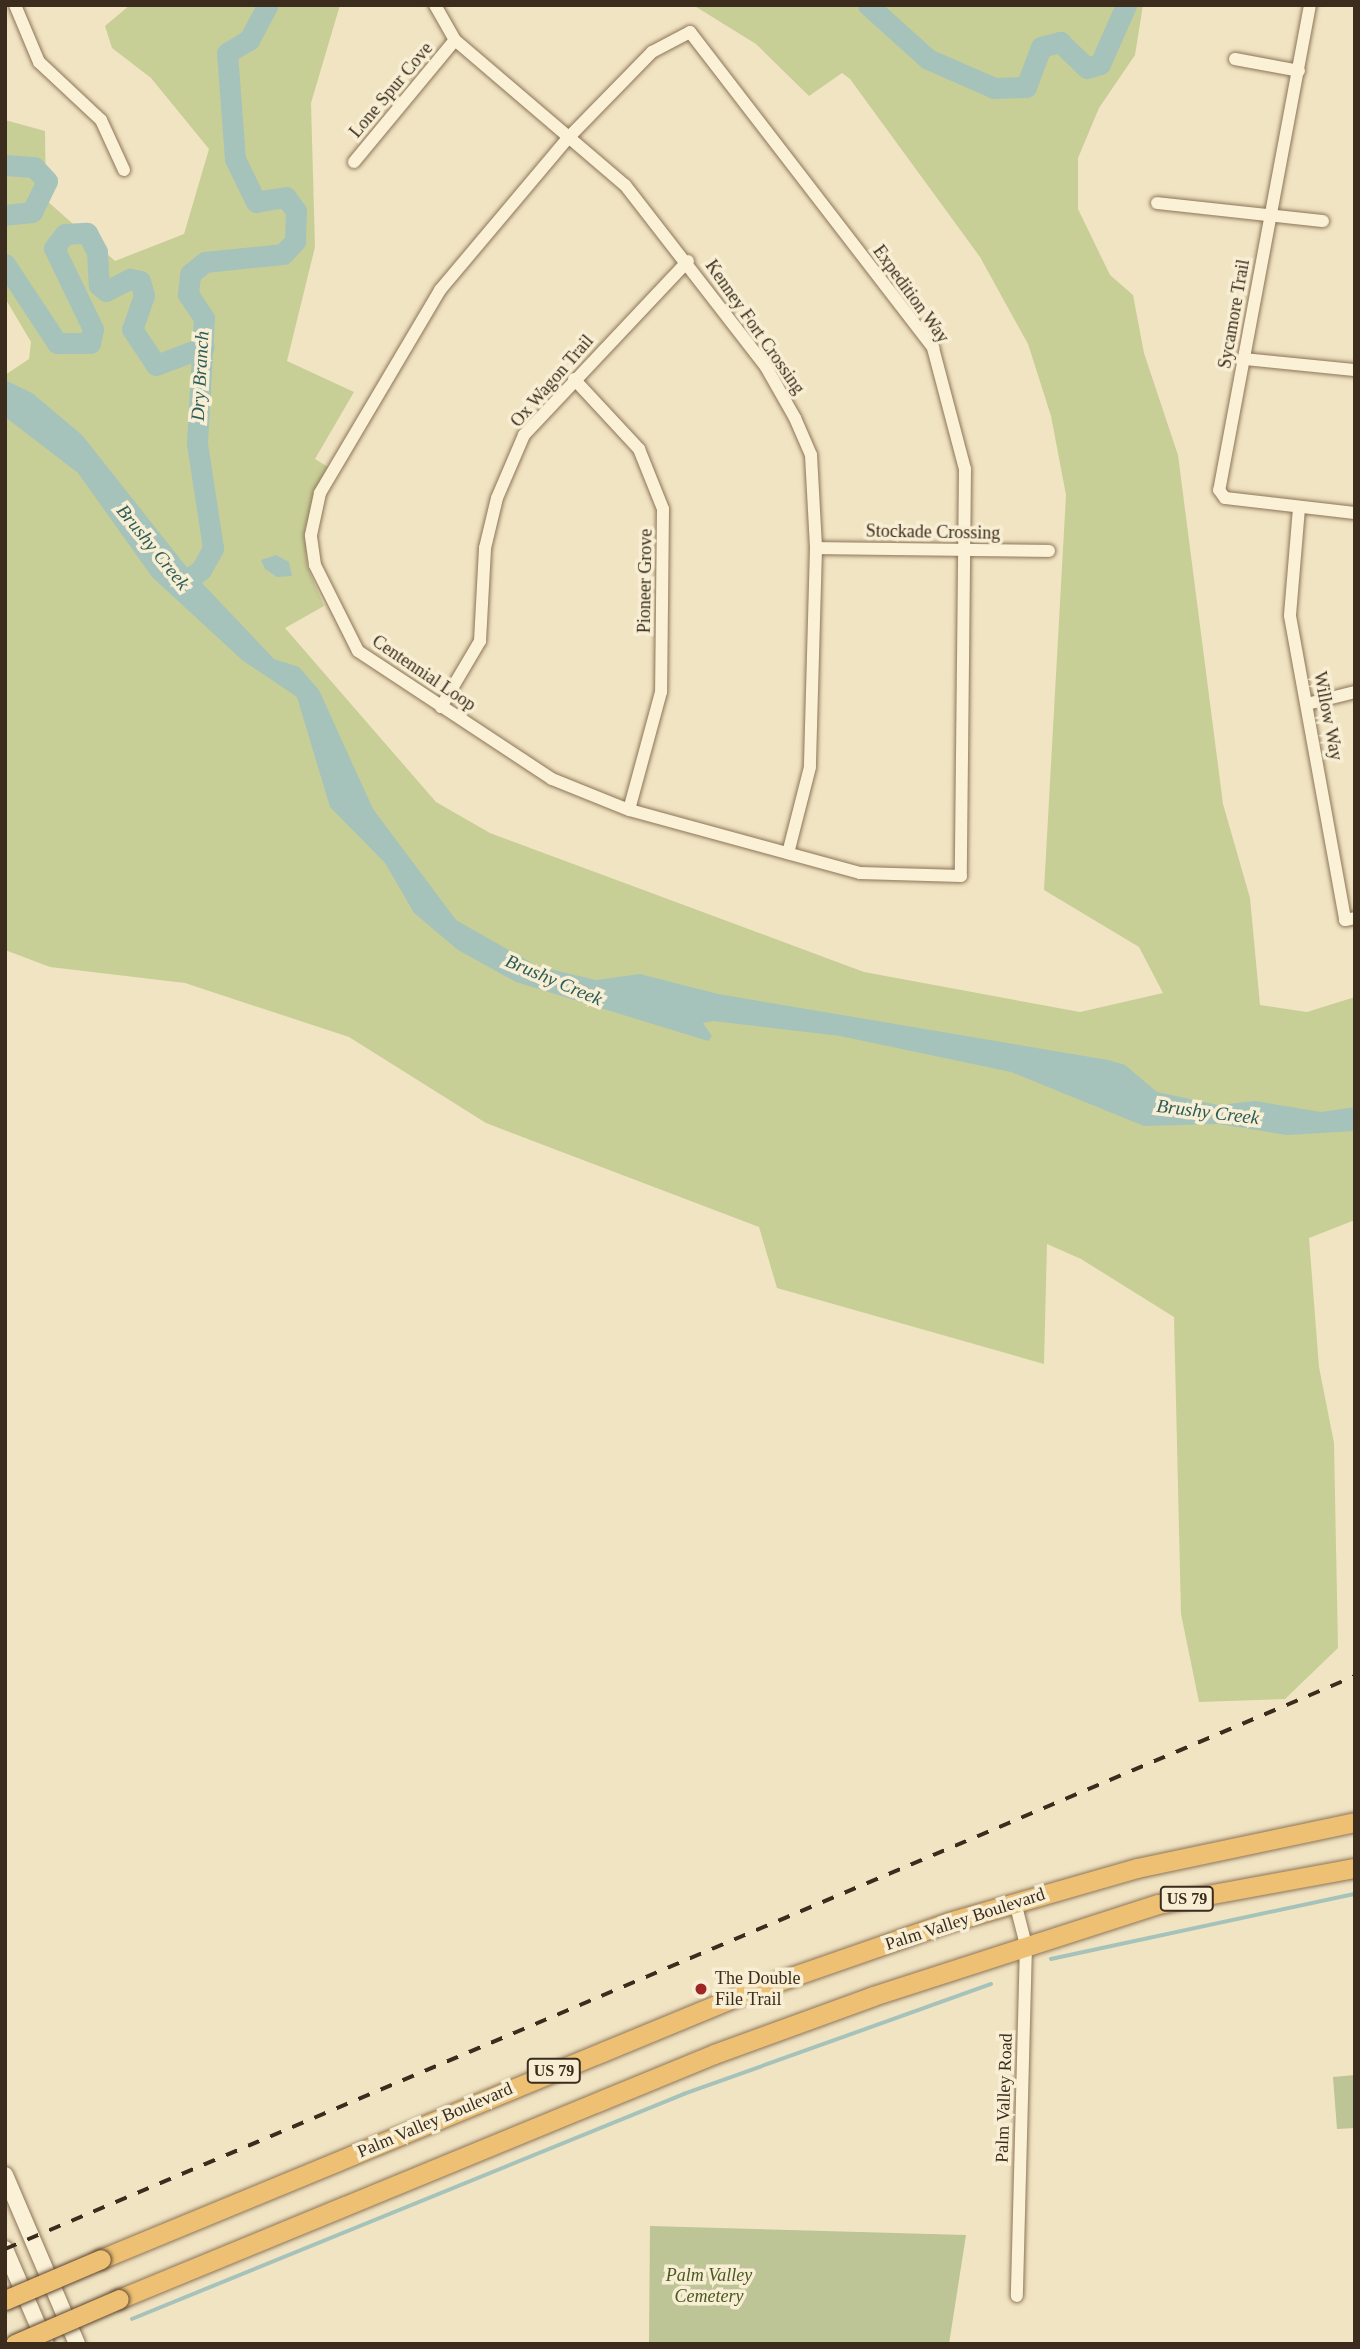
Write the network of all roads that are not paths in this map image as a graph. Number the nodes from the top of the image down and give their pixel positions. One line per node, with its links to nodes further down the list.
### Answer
1 (15, 5): 9 (street)
2 (435, 5): 4 (street, Kenney Fort Crossing)
3 (1310, 5): 6 (street, Sycamore Trail)
4 (455, 40): 7 (street, Kenney Fort Crossing); 8 (street, Lone Spur Cove)
5 (1235, 59): 6 (street)
6 (1299, 71): 11 (street, Sycamore Trail)
7 (569, 137): 13 (street, Kenney Fort Crossing); 20 (street, Expedition Way); 24 (street, Centennial Loop)
8 (355, 162)
9 (124, 170)
10 (1157, 203): 11 (street)
11 (1269, 216): 12 (street); 14 (street, Sycamore Trail)
12 (1323, 221)
13 (688, 261): 16 (street, Ox Wagon Trail); 19 (street, Kenney Fort Crossing)
14 (1244, 359): 15 (street); 17 (street, Sycamore Trail)
15 (1355, 370)
16 (574, 379): 24 (street, Ox Wagon Trail); 25 (street, Pioneer Grove)
17 (1299, 508): 18 (street, Sycamore Trail); 23 (street, Willow Way)
18 (1355, 513)
19 (816, 548): 20 (street, Stockade Crossing); 26 (street, Kenney Fort Crossing)
20 (965, 550): 21 (street, Stockade Crossing); 27 (street, Expedition Way)
21 (1049, 551)
22 (1355, 692): 23 (street)
23 (1307, 704): 28 (street, Willow Way)
24 (441, 706): 25 (street, Centennial Loop)
25 (629, 810): 26 (street, Centennial Loop)
26 (788, 853): 27 (street, Centennial Loop)
27 (961, 876)
28 (1355, 918)
29 (1355, 1822): 31 (highway, Palm Valley Boulevard / US 79)
30 (1355, 1868): 32 (highway, US 79)
31 (1015, 1902): 32 (street, Palm Valley Road); 36 (highway, Palm Valley Boulevard / US 79, bridge)
32 (1026, 1945): 35 (street, Palm Valley Road); 37 (highway, US 79, bridge)
33 (5, 2175): 39 (main road)
34 (5, 2249): 38 (main road)
35 (1017, 2296)
36 (5, 2300)
37 (15, 2344)
38 (46, 2344)
39 (77, 2344)

